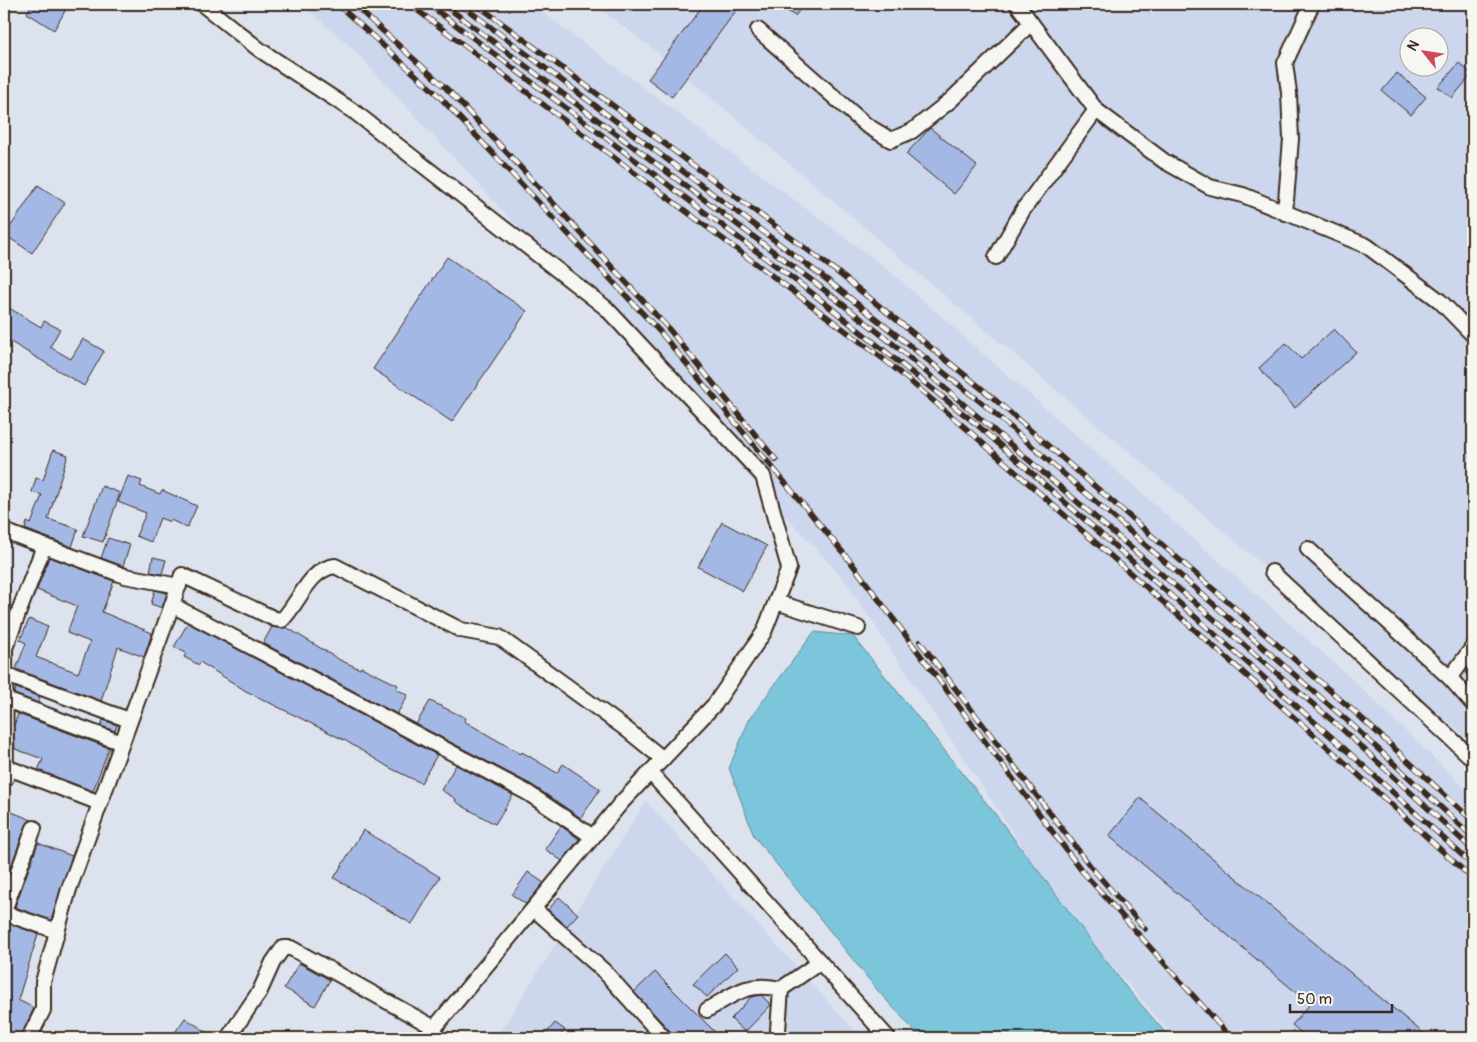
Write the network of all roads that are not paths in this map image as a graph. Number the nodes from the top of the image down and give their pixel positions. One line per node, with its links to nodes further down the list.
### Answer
1 (202, 4): 15 (street)
2 (1017, 4): 4 (street)
3 (1312, 4): 7 (street)
4 (1031, 23): 5 (street); 6 (street)
5 (758, 30)
6 (1096, 110): 7 (street); 8 (street)
7 (1285, 213): 9 (street)
8 (996, 258)
9 (1473, 336)
10 (4, 531): 11 (street)
11 (44, 546): 14 (street); 18 (street)
12 (1308, 549): 21 (street)
13 (1272, 572): 27 (street)
14 (178, 586): 16 (street); 26 (street)
15 (776, 602): 17 (street); 26 (street)
16 (172, 604): 24 (street); 31 (street)
17 (858, 628)
18 (5, 647): 20 (street)
19 (1473, 647): 21 (street)
20 (6, 675): 22 (street); 24 (street)
21 (1450, 678): 23 (street)
22 (6, 700): 25 (street); 29 (street)
23 (1473, 704)
24 (129, 720): 25 (street)
25 (122, 743): 29 (street)
26 (663, 759): 28 (street)
27 (1473, 759)
28 (650, 772): 31 (street); 35 (street)
29 (100, 803): 34 (street)
30 (34, 828): 33 (street)
31 (593, 837): 32 (street)
32 (534, 909): 38 (street); 41 (street)
33 (4, 912): 34 (street)
34 (58, 931): 39 (street)
35 (820, 962): 36 (street); 43 (street)
36 (781, 989): 37 (street); 42 (street)
37 (707, 1010)
38 (430, 1033): 40 (street)
39 (29, 1038)
40 (228, 1038)
41 (664, 1038)
42 (779, 1038)
43 (888, 1038)

